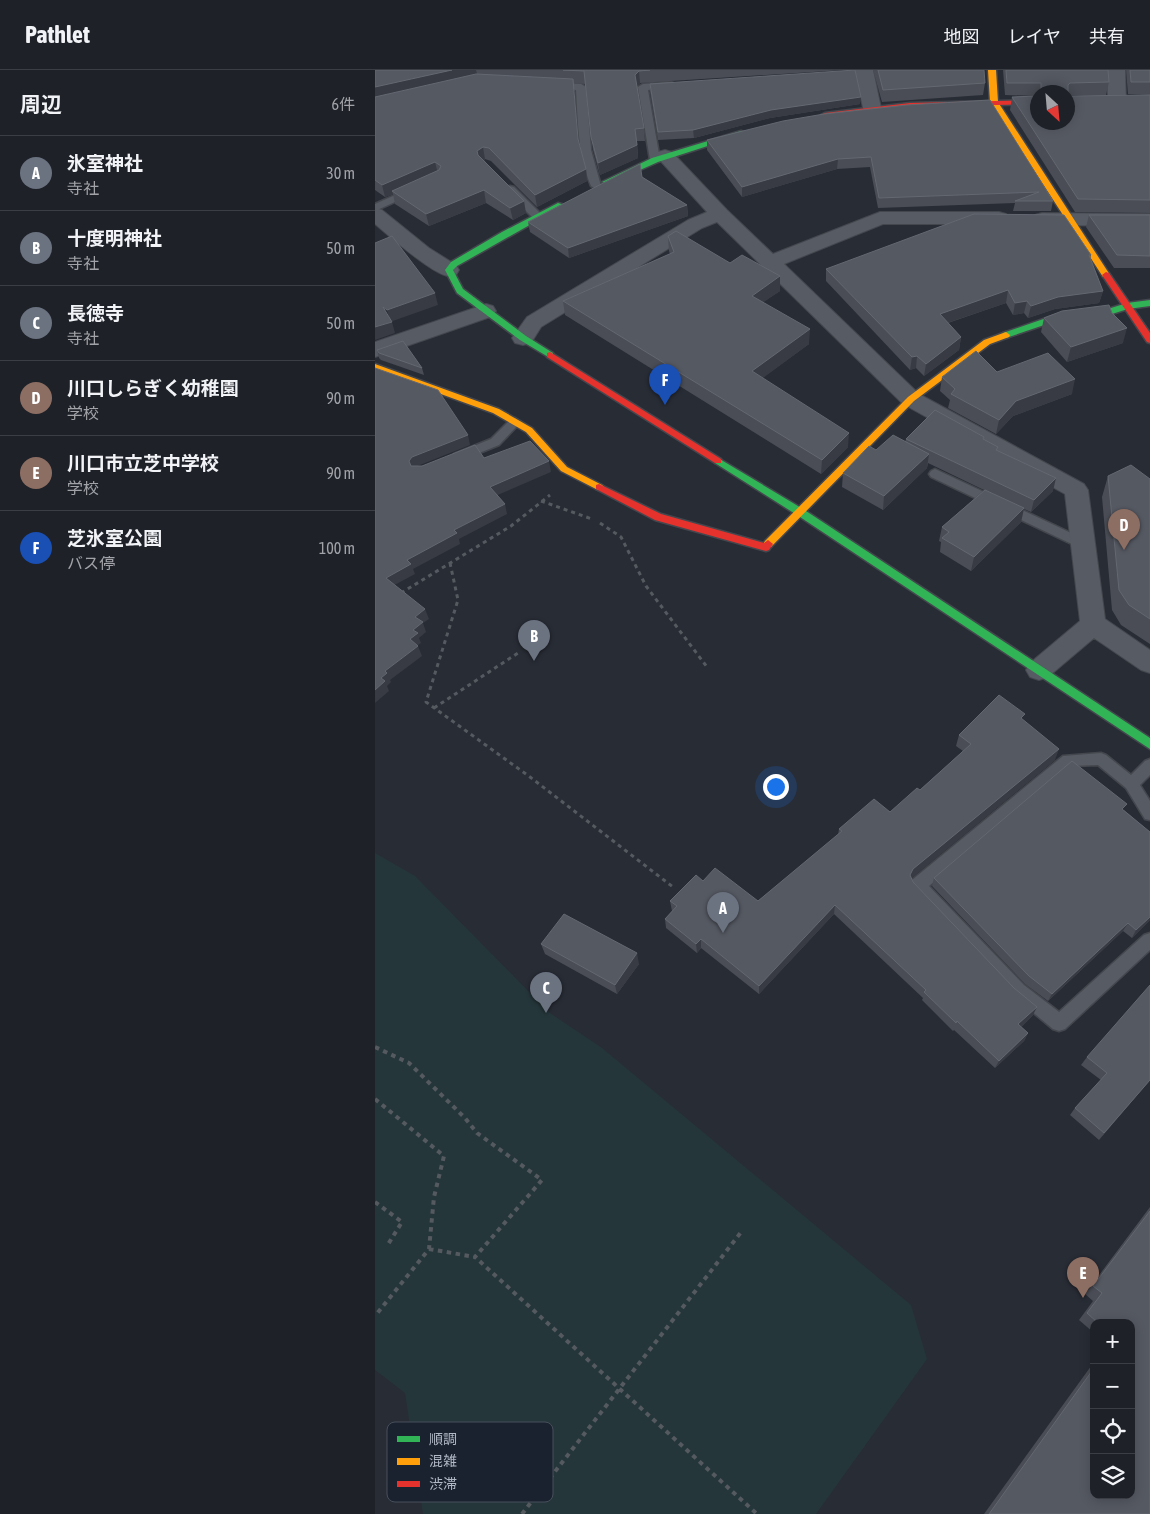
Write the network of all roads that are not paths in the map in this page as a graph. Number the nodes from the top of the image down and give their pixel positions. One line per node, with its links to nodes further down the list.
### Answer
1 (992, 70): 7 (street)
2 (1116, 70): 6 (street)
3 (861, 72): 9 (street)
4 (683, 84): 12 (lane)
5 (543, 85): 15 (lane)
6 (1118, 101)
7 (994, 102): 8 (street); 9 (street); 20 (street)
8 (1030, 102)
9 (872, 108): 10 (street)
10 (818, 116)
11 (754, 130): 12 (street)
12 (660, 158): 15 (street); 17 (street)
13 (505, 184): 19 (lane)
14 (422, 186): 18 (lane)
15 (593, 189)
16 (574, 198): 19 (street)
17 (720, 214): 22 (street); 27 (street)
18 (377, 216): 23 (street)
19 (537, 217): 23 (street)
20 (1068, 218): 21 (street); 22 (street); 25 (street)
21 (1150, 220)
22 (771, 262): 31 (street)
23 (449, 270): 26 (street)
24 (1150, 303): 25 (street)
25 (1127, 306): 28 (street); 31 (street)
26 (486, 311): 27 (street); 29 (street)
27 (523, 338): 35 (street)
28 (1150, 340)
29 (375, 350)
30 (375, 367): 32 (street)
31 (911, 399): 35 (street); 36 (street)
32 (515, 422): 33 (lane); 35 (street)
33 (445, 462)
34 (935, 474): 36 (lane)
35 (800, 512): 39 (street)
36 (1083, 544): 37 (street)
37 (1093, 624): 38 (street); 39 (street)
38 (1150, 664)
39 (1039, 670): 40 (street)
40 (1150, 744)
41 (1150, 765): 42 (lane)
42 (1131, 784): 43 (lane); 44 (lane)
43 (1150, 814)
44 (1150, 940)

